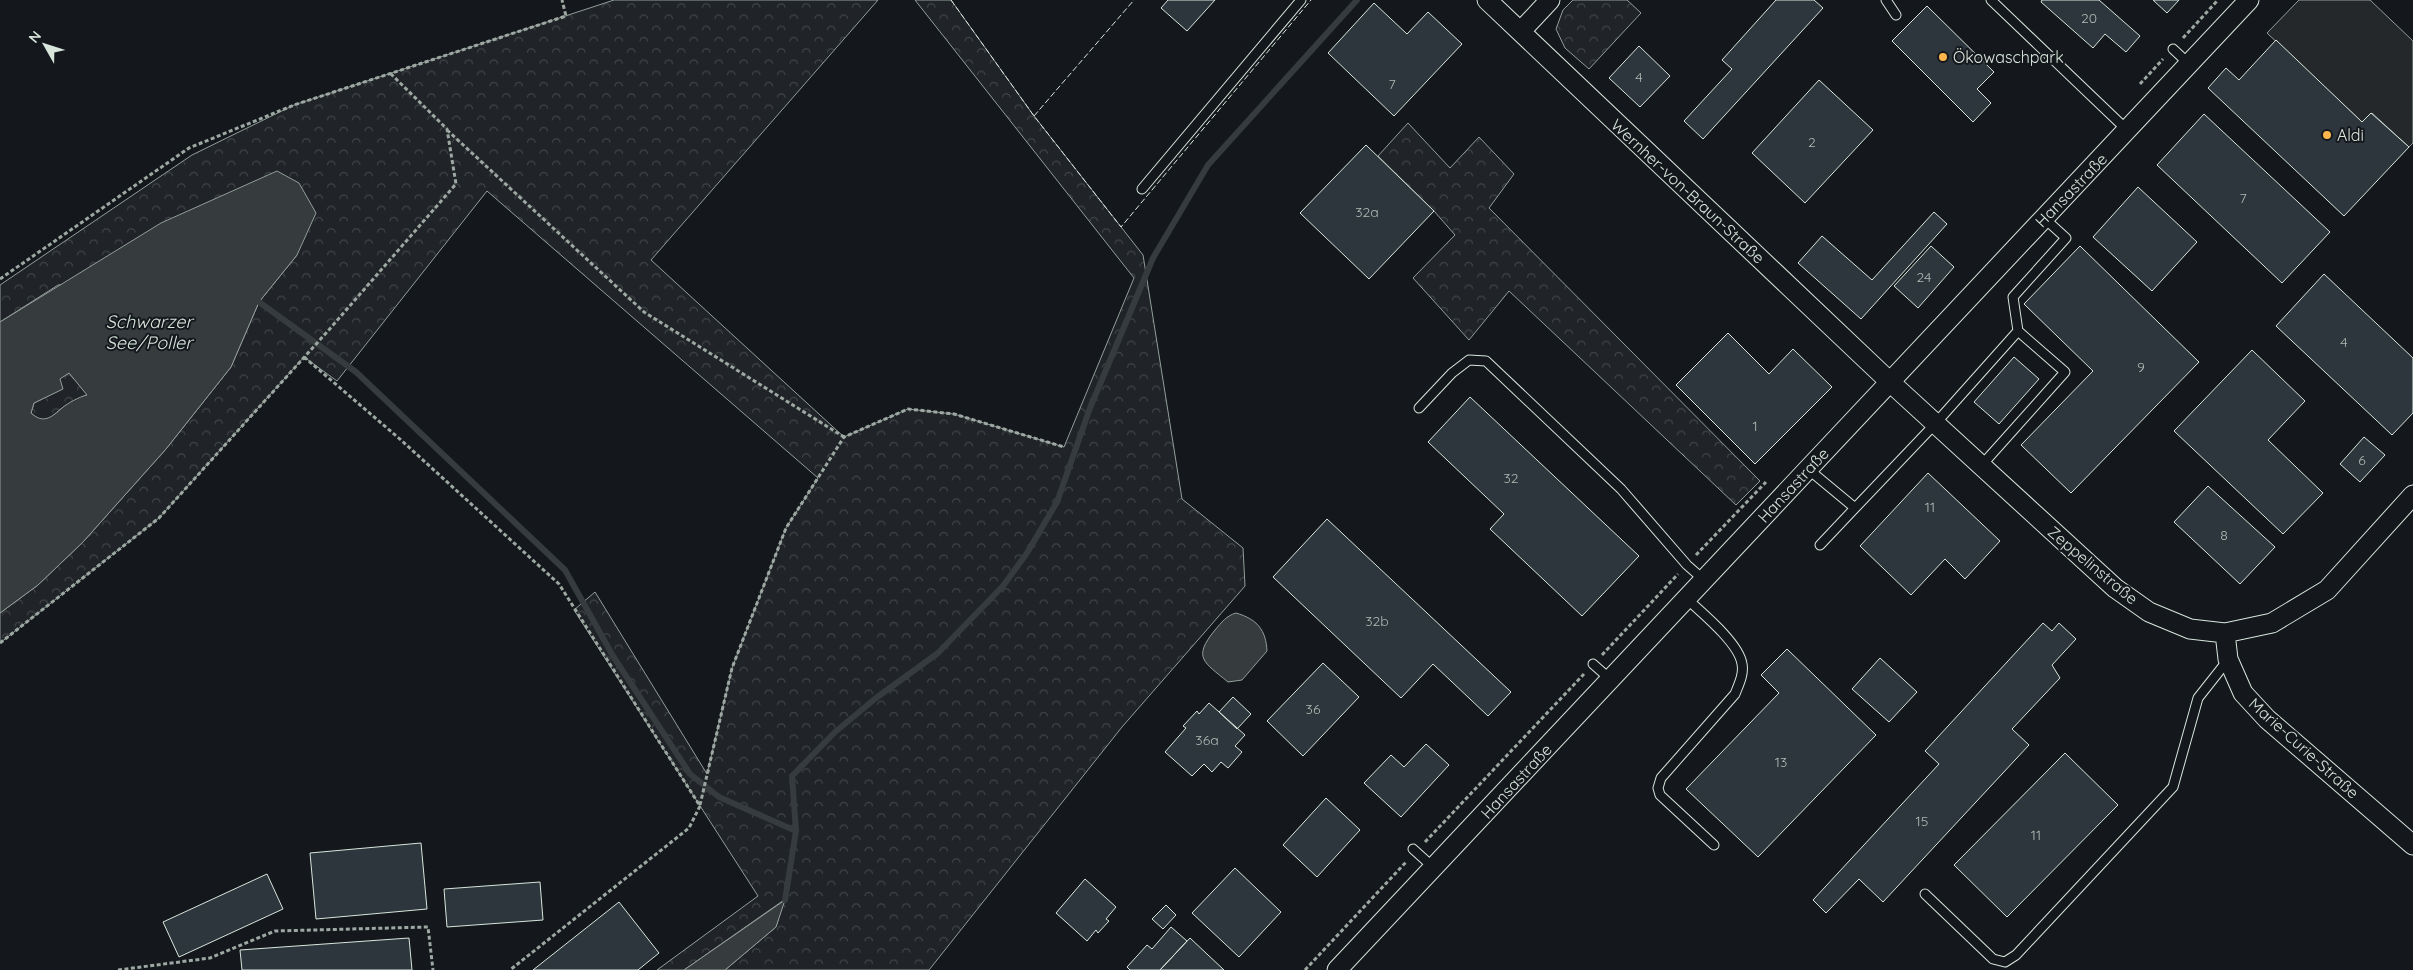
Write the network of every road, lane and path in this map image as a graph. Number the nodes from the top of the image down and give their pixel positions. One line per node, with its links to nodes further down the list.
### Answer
1 (562, 0): 13 (path)
2 (1300, 0): 17 (lane)
3 (1487, 0): 10 (street, Wernher-von-Braun-Straße)
4 (1550, 0): 10 (street)
5 (1886, 0): 9 (lane)
6 (1992, 0): 16 (lane)
7 (2218, 0): 11 (path)
8 (2249, 0): 12 (street, Hansastraße)
9 (1896, 15)
10 (1521, 32): 22 (street, Wernher-von-Braun-Straße)
11 (2173, 49): 12 (lane); 14 (path)
12 (2189, 64): 16 (street, Hansastraße)
13 (390, 73): 15 (path); 19 (path)
14 (2136, 89)
15 (447, 129): 21 (path); 25 (path)
16 (2128, 130): 18 (street, Hansastraße)
17 (1142, 189)
18 (2044, 218): 20 (lane); 22 (street, Hansastraße)
19 (0, 278)
20 (2018, 331): 24 (lane); 27 (lane)
21 (304, 357): 37 (path); 41 (path)
22 (1890, 382): 24 (street, Zeppelinstraße); 28 (street, Hansastraße)
23 (1419, 408): 33 (lane)
24 (1935, 424): 27 (street, Zeppelinstraße); 31 (lane)
25 (844, 437): 26 (path); 41 (path)
26 (1064, 447)
27 (1981, 466): 36 (street, Zeppelinstraße)
28 (1808, 469): 31 (lane); 34 (street, Hansastraße)
29 (1767, 481): 33 (path)
30 (2413, 495): 36 (street, Zeppelinstraße)
31 (1855, 508): 32 (lane)
32 (1820, 545)
33 (1687, 565): 34 (lane); 39 (path)
34 (1704, 580): 35 (street, Hansastraße)
35 (1687, 599): 40 (street, Hansastraße); 42 (lane)
36 (2225, 633): 38 (street, Marie-Curie-Straße)
37 (0, 642)
38 (2228, 659): 43 (street, Marie-Curie-Straße); 46 (lane)
39 (1593, 664): 40 (lane); 44 (path)
40 (1611, 680): 45 (street, Hansastraße)
41 (700, 806): 49 (path)
42 (1714, 845)
43 (2413, 845)
44 (1414, 850): 45 (lane); 50 (path)
45 (1434, 868): 51 (street, Hansastraße)
46 (1925, 894)
47 (118, 970): 48 (path)
48 (434, 970)
49 (510, 970)
50 (1305, 970)
51 (1337, 970)

